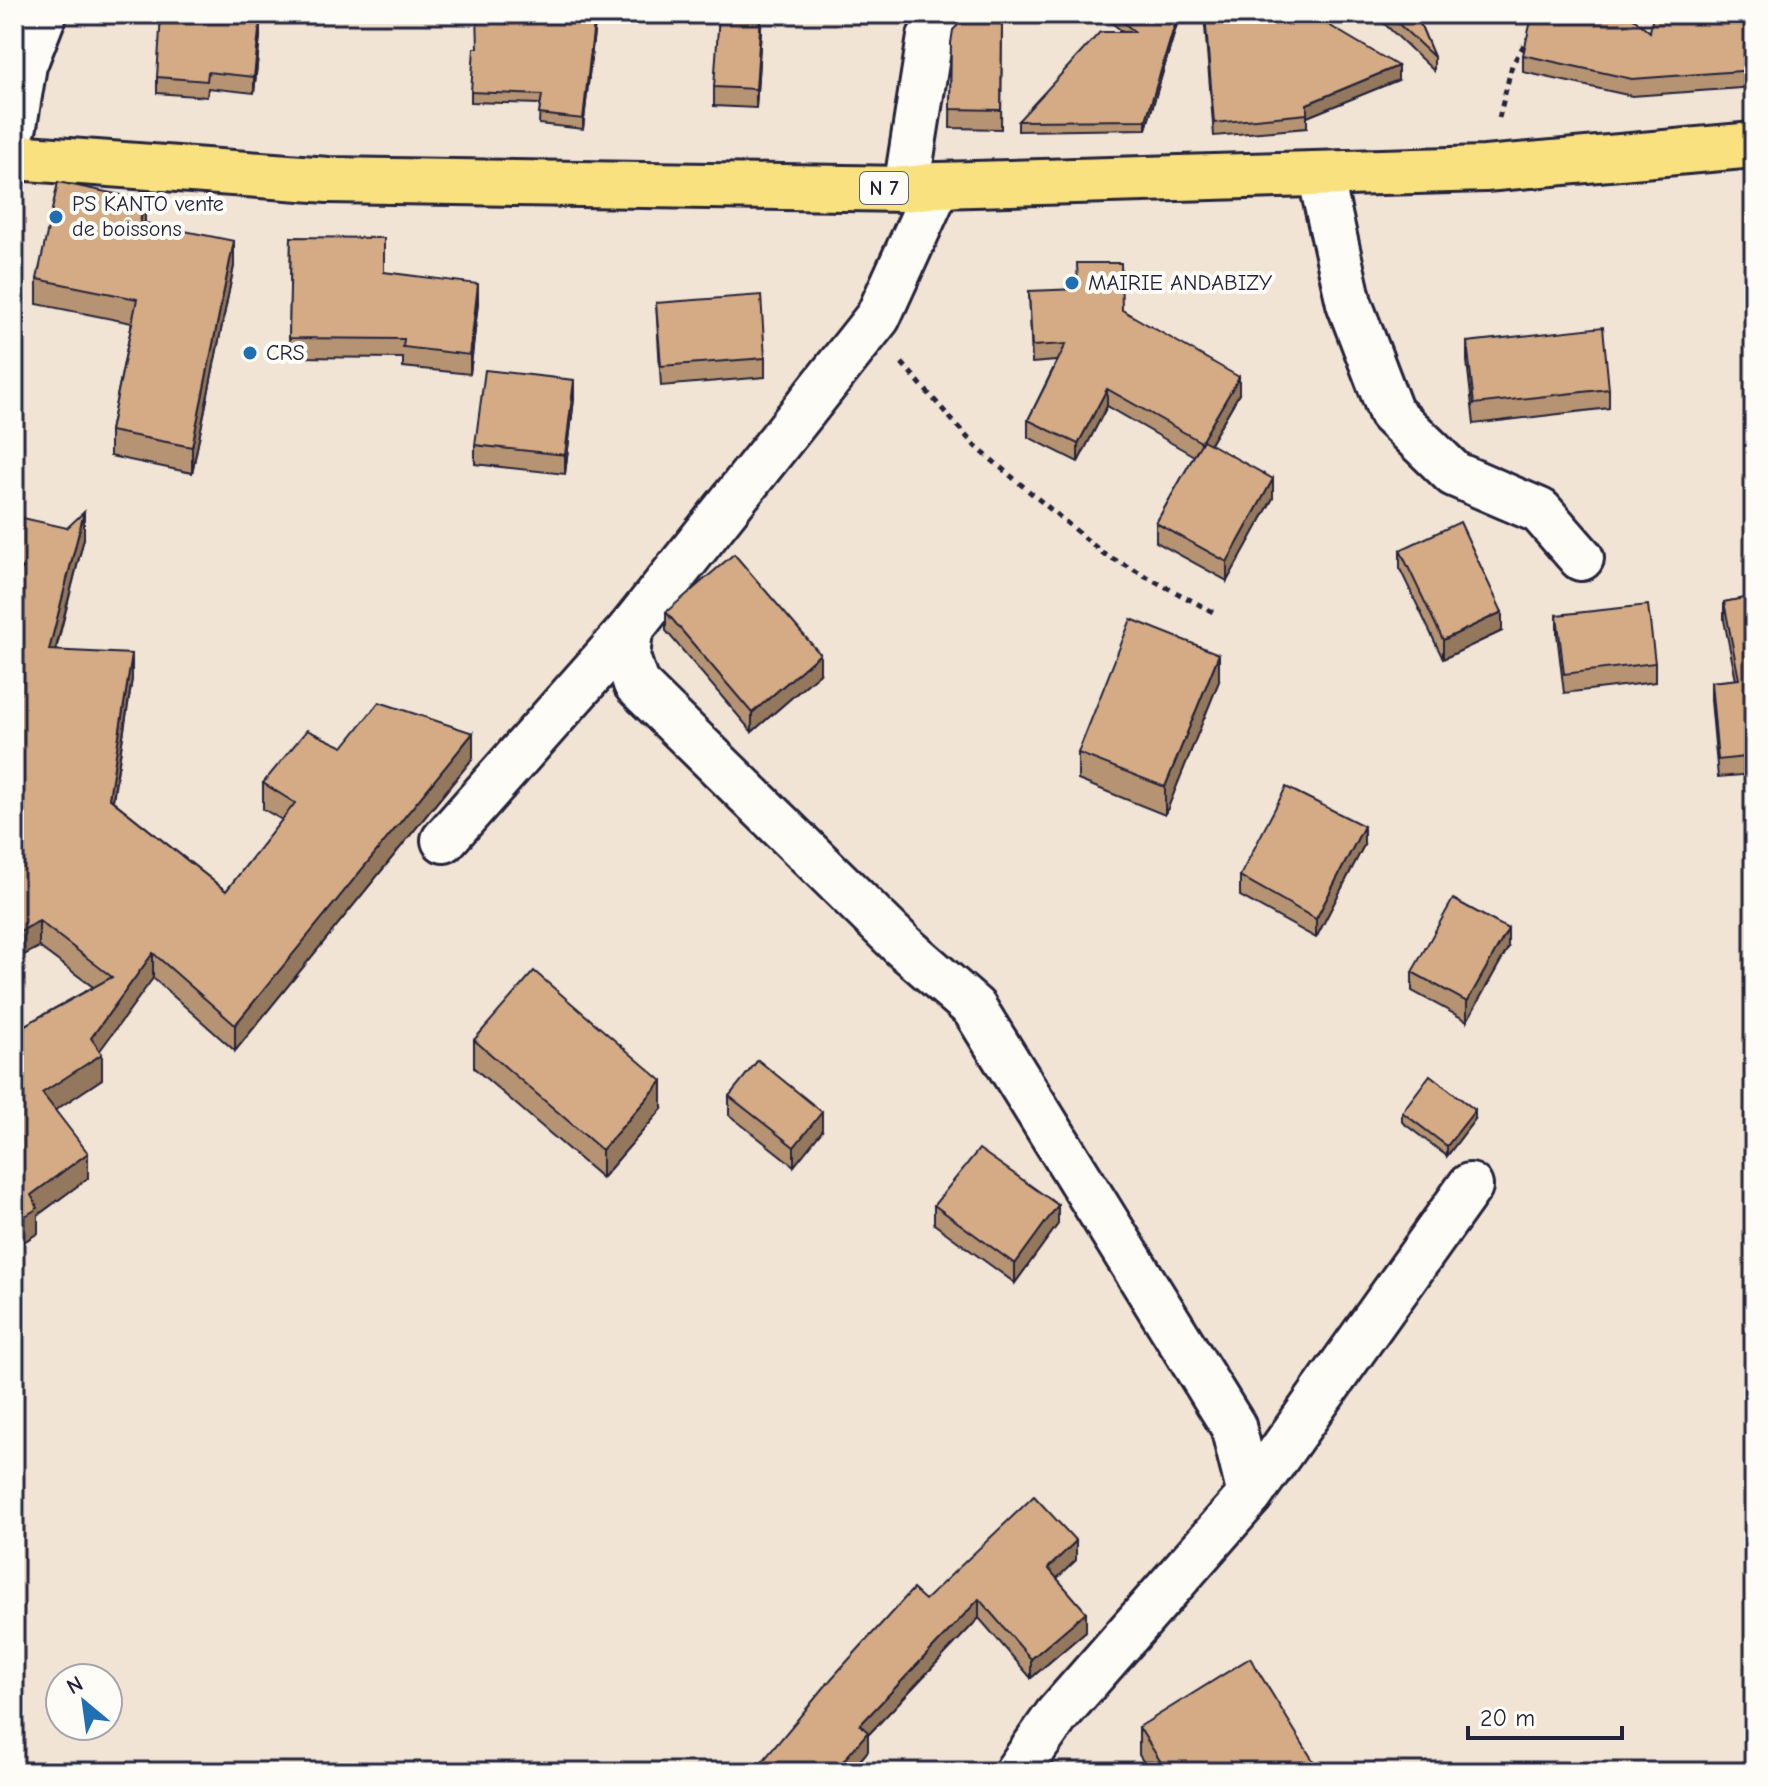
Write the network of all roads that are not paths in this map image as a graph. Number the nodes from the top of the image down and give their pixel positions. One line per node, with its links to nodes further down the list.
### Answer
1 (44, 14): 3 (street)
2 (952, 14): 7 (street)
3 (14, 126)
4 (1754, 145): 6 (main road, N 7)
5 (14, 157): 7 (main road, N 7)
6 (1320, 174): 7 (main road, N 7); 8 (street)
7 (922, 187): 9 (street)
8 (1581, 558)
9 (630, 630): 10 (street); 12 (street)
10 (444, 840)
11 (1470, 1186): 12 (street)
12 (1250, 1495): 13 (street)
13 (1017, 1772)

